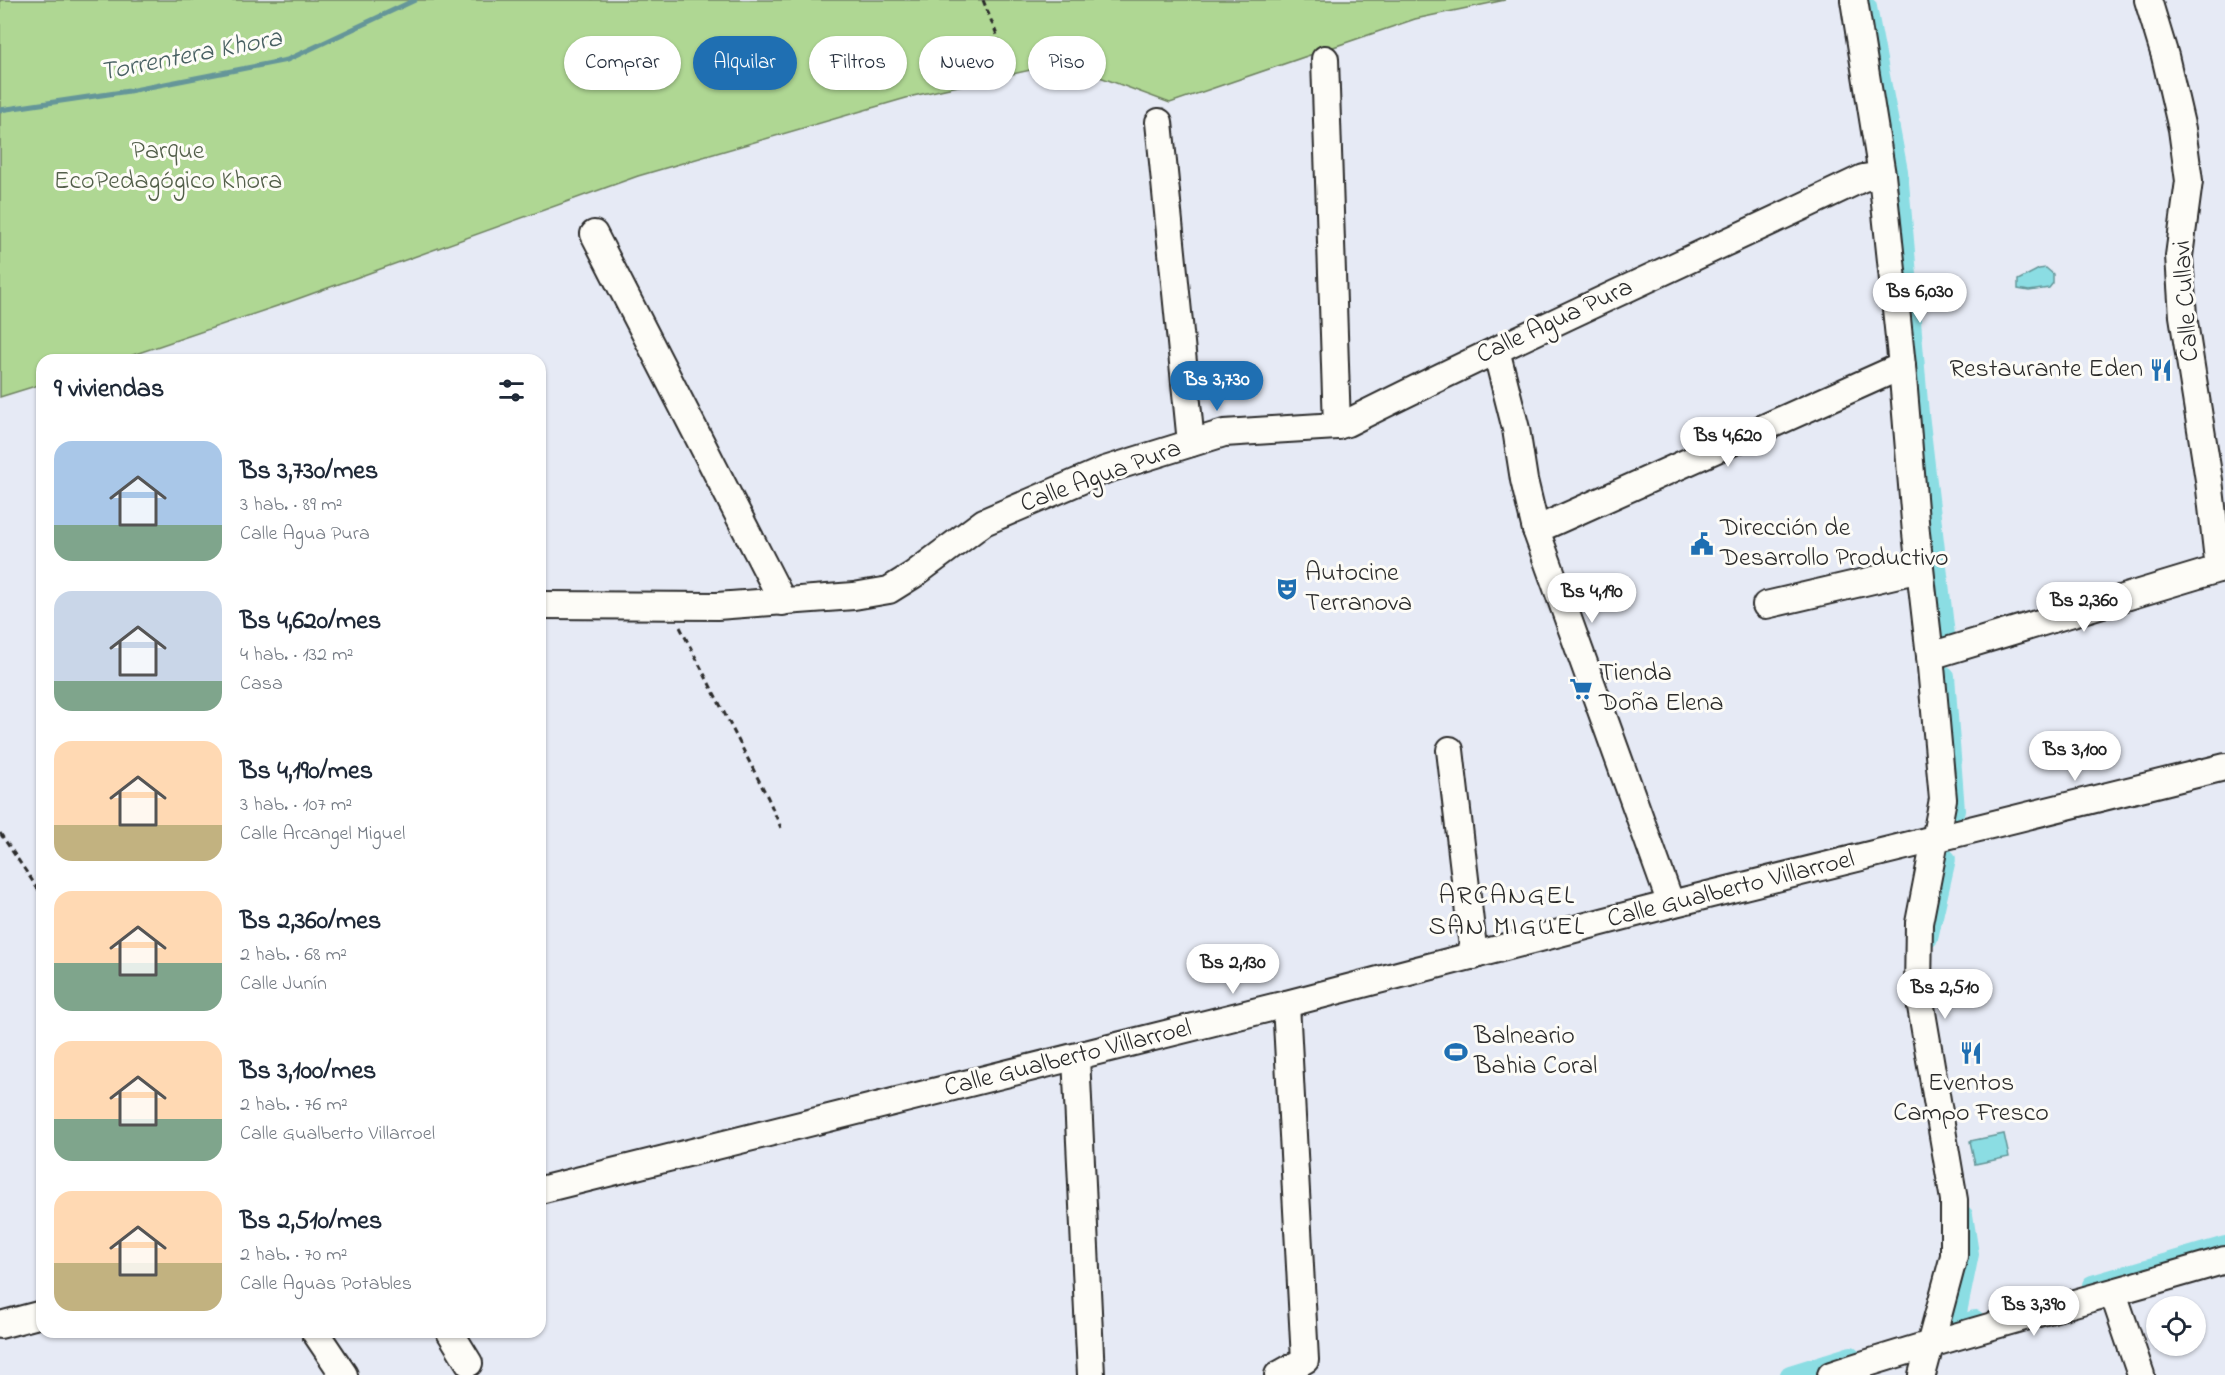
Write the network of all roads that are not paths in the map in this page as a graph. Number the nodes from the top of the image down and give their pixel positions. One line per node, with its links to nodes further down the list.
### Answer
1 (1854, 0): 5 (street)
2 (2148, 0): 12 (street, Calle Cullavi)
3 (1325, 59): 9 (street)
4 (1159, 122): 10 (street)
5 (1881, 175): 7 (street, Calle Agua Pura); 8 (street)
6 (594, 234): 14 (street)
7 (1496, 350): 9 (street, Calle Agua Pura); 11 (street)
8 (1902, 366): 11 (street); 13 (street)
9 (1337, 426): 10 (street, Calle Agua Pura)
10 (1191, 443): 14 (street, Calle Agua Pura)
11 (1536, 530): 21 (street)
12 (2222, 568): 17 (street)
13 (1920, 569): 16 (street); 17 (street)
14 (783, 602): 15 (street, Calle Agua Pura)
15 (546, 605)
16 (1766, 606)
17 (1930, 656): 20 (street)
18 (1450, 750): 22 (street)
19 (2225, 767): 20 (street, Calle Gualberto Villarroel)
20 (1935, 839): 21 (street, Calle Gualberto Villarroel); 32 (street)
21 (1671, 904): 22 (street, Calle Gualberto Villarroel)
22 (1474, 956): 23 (street, Calle Gualberto Villarroel)
23 (1286, 1004): 24 (street, Calle Gualberto Villarroel); 36 (street)
24 (1076, 1057): 25 (street, Calle Gualberto Villarroel); 35 (street)
25 (546, 1189)
26 (2225, 1260): 27 (street)
27 (2113, 1293): 32 (street); 39 (street)
28 (36, 1316): 29 (street)
29 (0, 1325)
30 (319, 1338): 34 (street)
31 (454, 1338): 33 (street)
32 (1931, 1343): 37 (street); 38 (street)
33 (469, 1363)
34 (344, 1375)
35 (1091, 1375)
36 (1278, 1375)
37 (1831, 1375)
38 (1922, 1375)
39 (2141, 1375)

